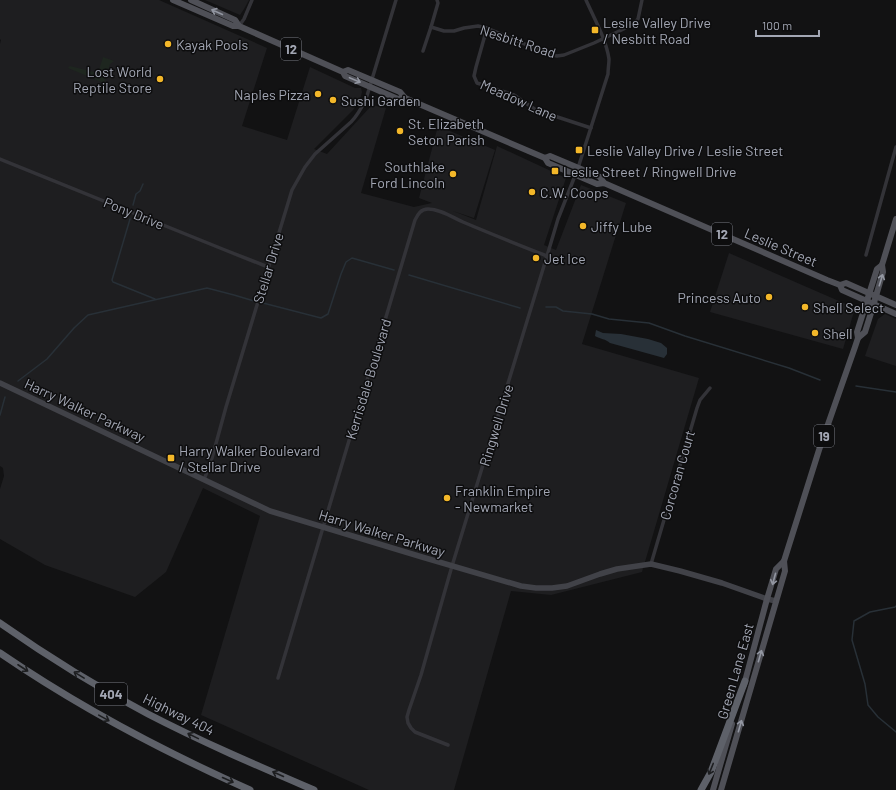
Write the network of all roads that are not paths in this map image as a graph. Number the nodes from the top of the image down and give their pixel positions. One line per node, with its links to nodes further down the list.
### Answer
1 (191, 0): 8 (main road, Leslie Street / 12, one-way to 1)
2 (252, 0): 8 (street)
3 (396, 0): 14 (street, Stellar Drive)
4 (437, 0): 9 (street)
5 (586, 0): 11 (street, Ringwell Drive)
6 (642, 0): 11 (street, Nesbitt Road)
7 (176, 1): 8 (main road, Leslie Street / 12)
8 (239, 26): 13 (main road, Leslie Street / 12)
9 (431, 27): 10 (street, Nesbitt Road); 12 (street)
10 (487, 28): 11 (street, Nesbitt Road); 17 (street, Meadow Lane)
11 (603, 38): 17 (street, Ringwell Drive)
12 (423, 51)
13 (343, 72): 14 (main road, Leslie Street / 12); 15 (main road, Leslie Street / 12, one-way to 15)
14 (372, 80): 15 (street, Stellar Drive); 16 (main road, Leslie Street / 12)
15 (370, 87): 16 (main road, Leslie Street / 12); 28 (street, Stellar Drive)
16 (405, 98): 19 (main road, Leslie Street / 12)
17 (591, 128): 21 (street, Ringwell Drive)
18 (896, 147): 25 (street)
19 (545, 158): 21 (main road, Leslie Street / 12); 22 (main road, Leslie Street / 12)
20 (0, 159): 28 (street, Pony Drive)
21 (578, 168): 22 (street, Ringwell Drive); 23 (main road, Leslie Street / 12)
22 (575, 175): 23 (main road, Leslie Street / 12); 26 (street, Ringwell Drive)
23 (604, 183): 29 (main road, Leslie Street / 12)
24 (896, 219): 27 (main road, Green Lane East / 19)
25 (866, 255)
26 (547, 256): 40 (street, Kerrisdale Boulevard); 43 (street, Ringwell Drive)
27 (882, 265): 30 (main road, Green Lane East / 19); 31 (main road, Green Lane East / 19, one-way to 27)
28 (268, 267): 39 (street, Stellar Drive)
29 (840, 285): 30 (main road, Leslie Street / 12); 32 (main road, Leslie Street / 12)
30 (869, 293): 31 (main road, Leslie Street / 12); 32 (main road, Green Lane East / 19)
31 (876, 296): 33 (main road, Green Lane East / 19); 34 (main road, Leslie Street / 12)
32 (866, 302): 33 (main road, Leslie Street / 12); 36 (main road, Green Lane East / 19)
33 (873, 304): 35 (main road, Leslie Street / 12); 36 (main road, Green Lane East / 19)
34 (896, 305)
35 (896, 314)
36 (858, 338): 41 (main road, Green Lane East / 19)
37 (0, 383): 39 (street, Harry Walker Parkway)
38 (710, 388): 42 (street, Corcoran Court)
39 (204, 480): 40 (street, Harry Walker Parkway)
40 (323, 528): 43 (street, Harry Walker Parkway); 48 (street, Kerrisdale Boulevard)
41 (784, 560): 44 (main road, Green Lane East / 19, one-way to 44); 45 (main road, Green Lane East / 19)
42 (651, 564): 43 (street, Harry Walker Parkway); 44 (street, Harry Walker Parkway)
43 (452, 566): 50 (street, Ringwell Drive)
44 (767, 599): 45 (street, Harry Walker Parkway); 49 (main road, Green Lane East / 19)
45 (776, 601): 55 (main road, Green Lane East / 19, one-way to 45)
46 (0, 623): 52 (highway, Highway 404 / 404, one-way to 46)
47 (0, 653): 51 (highway, 404, one-way to 51)
48 (278, 678)
49 (745, 681): 53 (highway, one-way to 53); 54 (main road, Green Lane East / 19)
50 (448, 745)
51 (250, 790)
52 (314, 790)
53 (701, 790)
54 (713, 790)
55 (721, 790)

